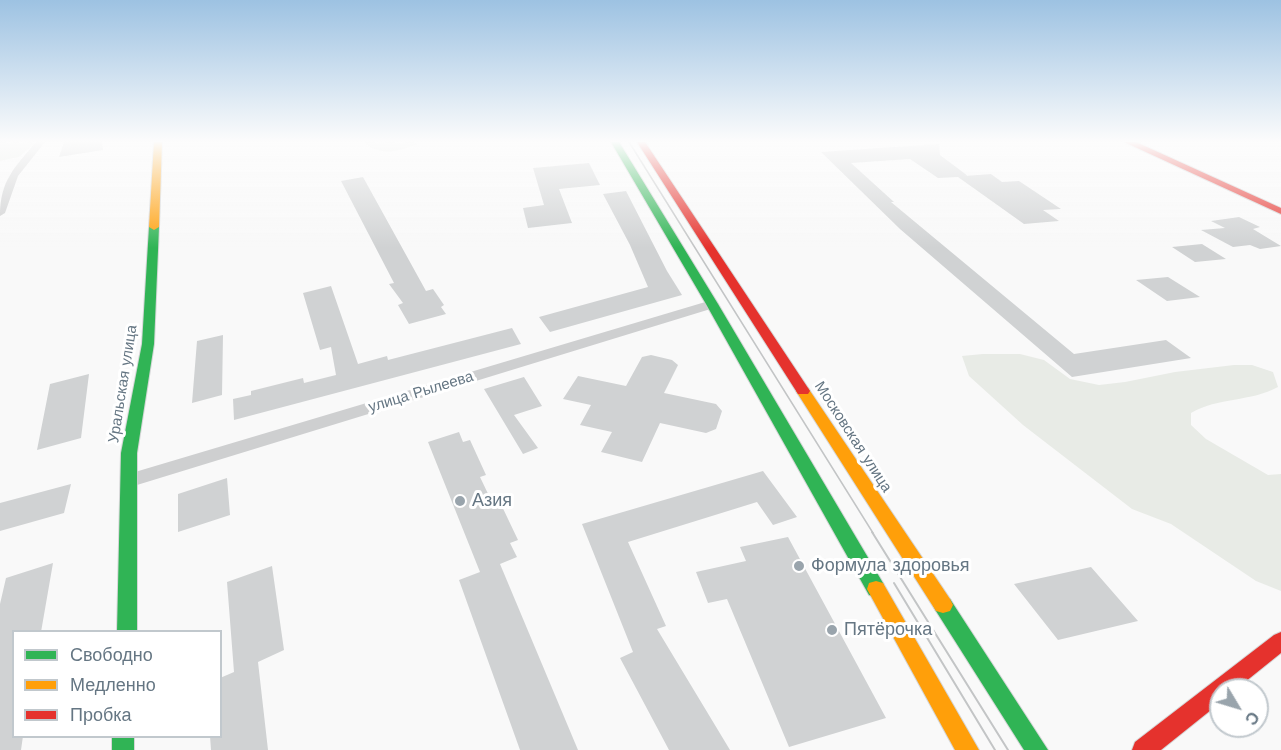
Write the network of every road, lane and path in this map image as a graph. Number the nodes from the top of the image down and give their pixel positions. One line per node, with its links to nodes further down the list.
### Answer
1 (12, 177): 7 (street)
2 (157, 177): 9 (main road, Уральская улица)
3 (636, 177): 8 (main road)
4 (663, 177): 13 (main road, Московская улица)
5 (1206, 177): 6 (main road)
6 (1281, 211)
7 (0, 213)
8 (712, 304): 9 (street, улица Рылеева); 12 (main road)
9 (131, 480): 10 (main road, Уральская улица)
10 (127, 630)
11 (1281, 641): 14 (main road)
12 (968, 750)
13 (1037, 750)
14 (1143, 750)

